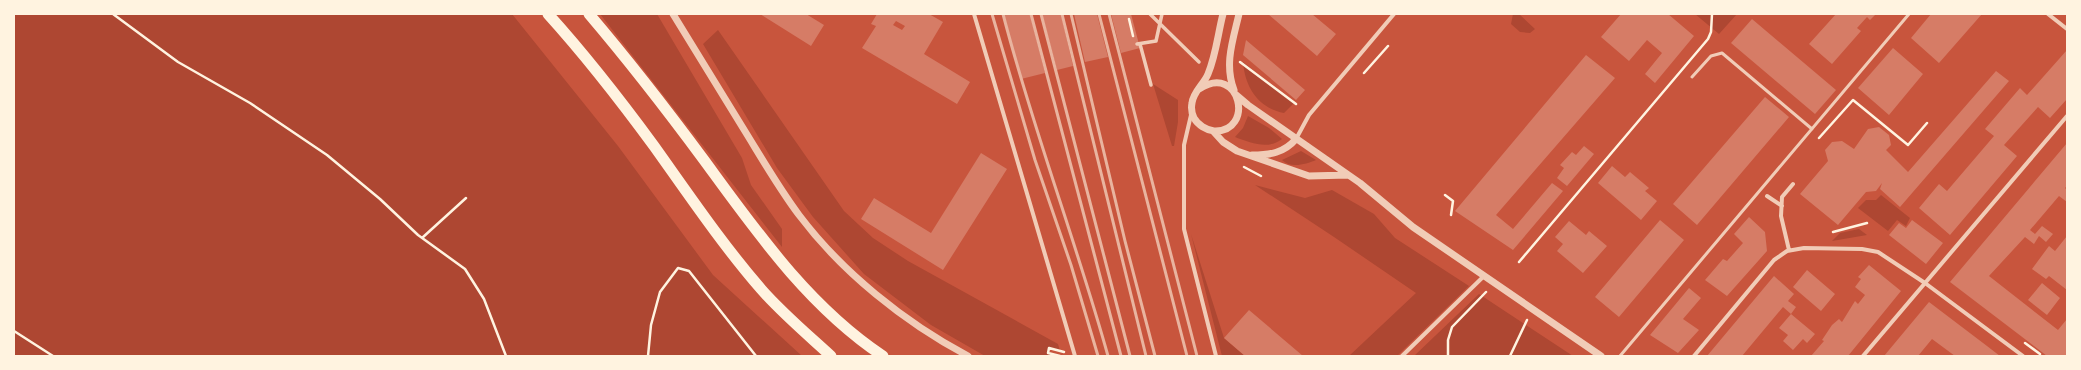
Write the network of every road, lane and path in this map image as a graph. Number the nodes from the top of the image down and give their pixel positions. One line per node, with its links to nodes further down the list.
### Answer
1 (114, 14): 44 (path)
2 (548, 14): 59 (highway)
3 (589, 14): 60 (highway)
4 (673, 14): 61 (street)
5 (974, 14): 63 (street)
6 (1150, 14): 15 (street)
7 (1162, 14): 15 (street)
8 (1223, 14): 24 (street)
9 (1239, 14): 25 (street)
10 (1394, 14): 33 (street)
11 (1712, 14): 46 (path)
12 (1909, 14): 30 (lane)
13 (2048, 14): 16 (street)
14 (1129, 19): 17 (path)
15 (1160, 22): 19 (street); 23 (street)
16 (2067, 29)
17 (1134, 40)
18 (1388, 46): 21 (path)
19 (1199, 62)
20 (1240, 62): 26 (path)
21 (1364, 73)
22 (1692, 77): 30 (lane)
23 (1151, 85)
24 (1199, 89): 25 (street); 27 (street)
25 (1235, 93): 31 (street); 33 (street)
26 (1296, 104)
27 (1191, 110): 31 (street); 64 (street)
28 (2067, 116): 48 (street)
29 (1927, 123): 32 (path)
30 (1812, 129): 69 (lane)
31 (1213, 131): 34 (street)
32 (1819, 138)
33 (1296, 139): 34 (street); 35 (street)
34 (1246, 155): 35 (street)
35 (1348, 175): 47 (street)
36 (1793, 184): 40 (street)
37 (1445, 195): 41 (path)
38 (1767, 196): 40 (street)
39 (466, 198): 44 (path)
40 (1782, 206): 45 (street)
41 (1451, 215)
42 (1867, 224): 43 (path)
43 (1833, 232)
44 (422, 238): 56 (path)
45 (1789, 250): 48 (street); 70 (street)
46 (1519, 262)
47 (1484, 276): 65 (street); 68 (street)
48 (1925, 284): 71 (street); 72 (street)
49 (1486, 292): 66 (path)
50 (1527, 320): 67 (path)
51 (14, 331): 55 (path)
52 (2025, 343): 54 (path)
53 (1065, 352): 62 (path)
54 (2040, 354)
55 (53, 356)
56 (506, 356)
57 (648, 356): 58 (path)
58 (756, 356)
59 (831, 356)
60 (883, 356)
61 (968, 356)
62 (1060, 356)
63 (1075, 356)
64 (1216, 356)
65 (1402, 356)
66 (1448, 356)
67 (1510, 356)
68 (1602, 356)
69 (1620, 356)
70 (1694, 356)
71 (1863, 356)
72 (2023, 356)

